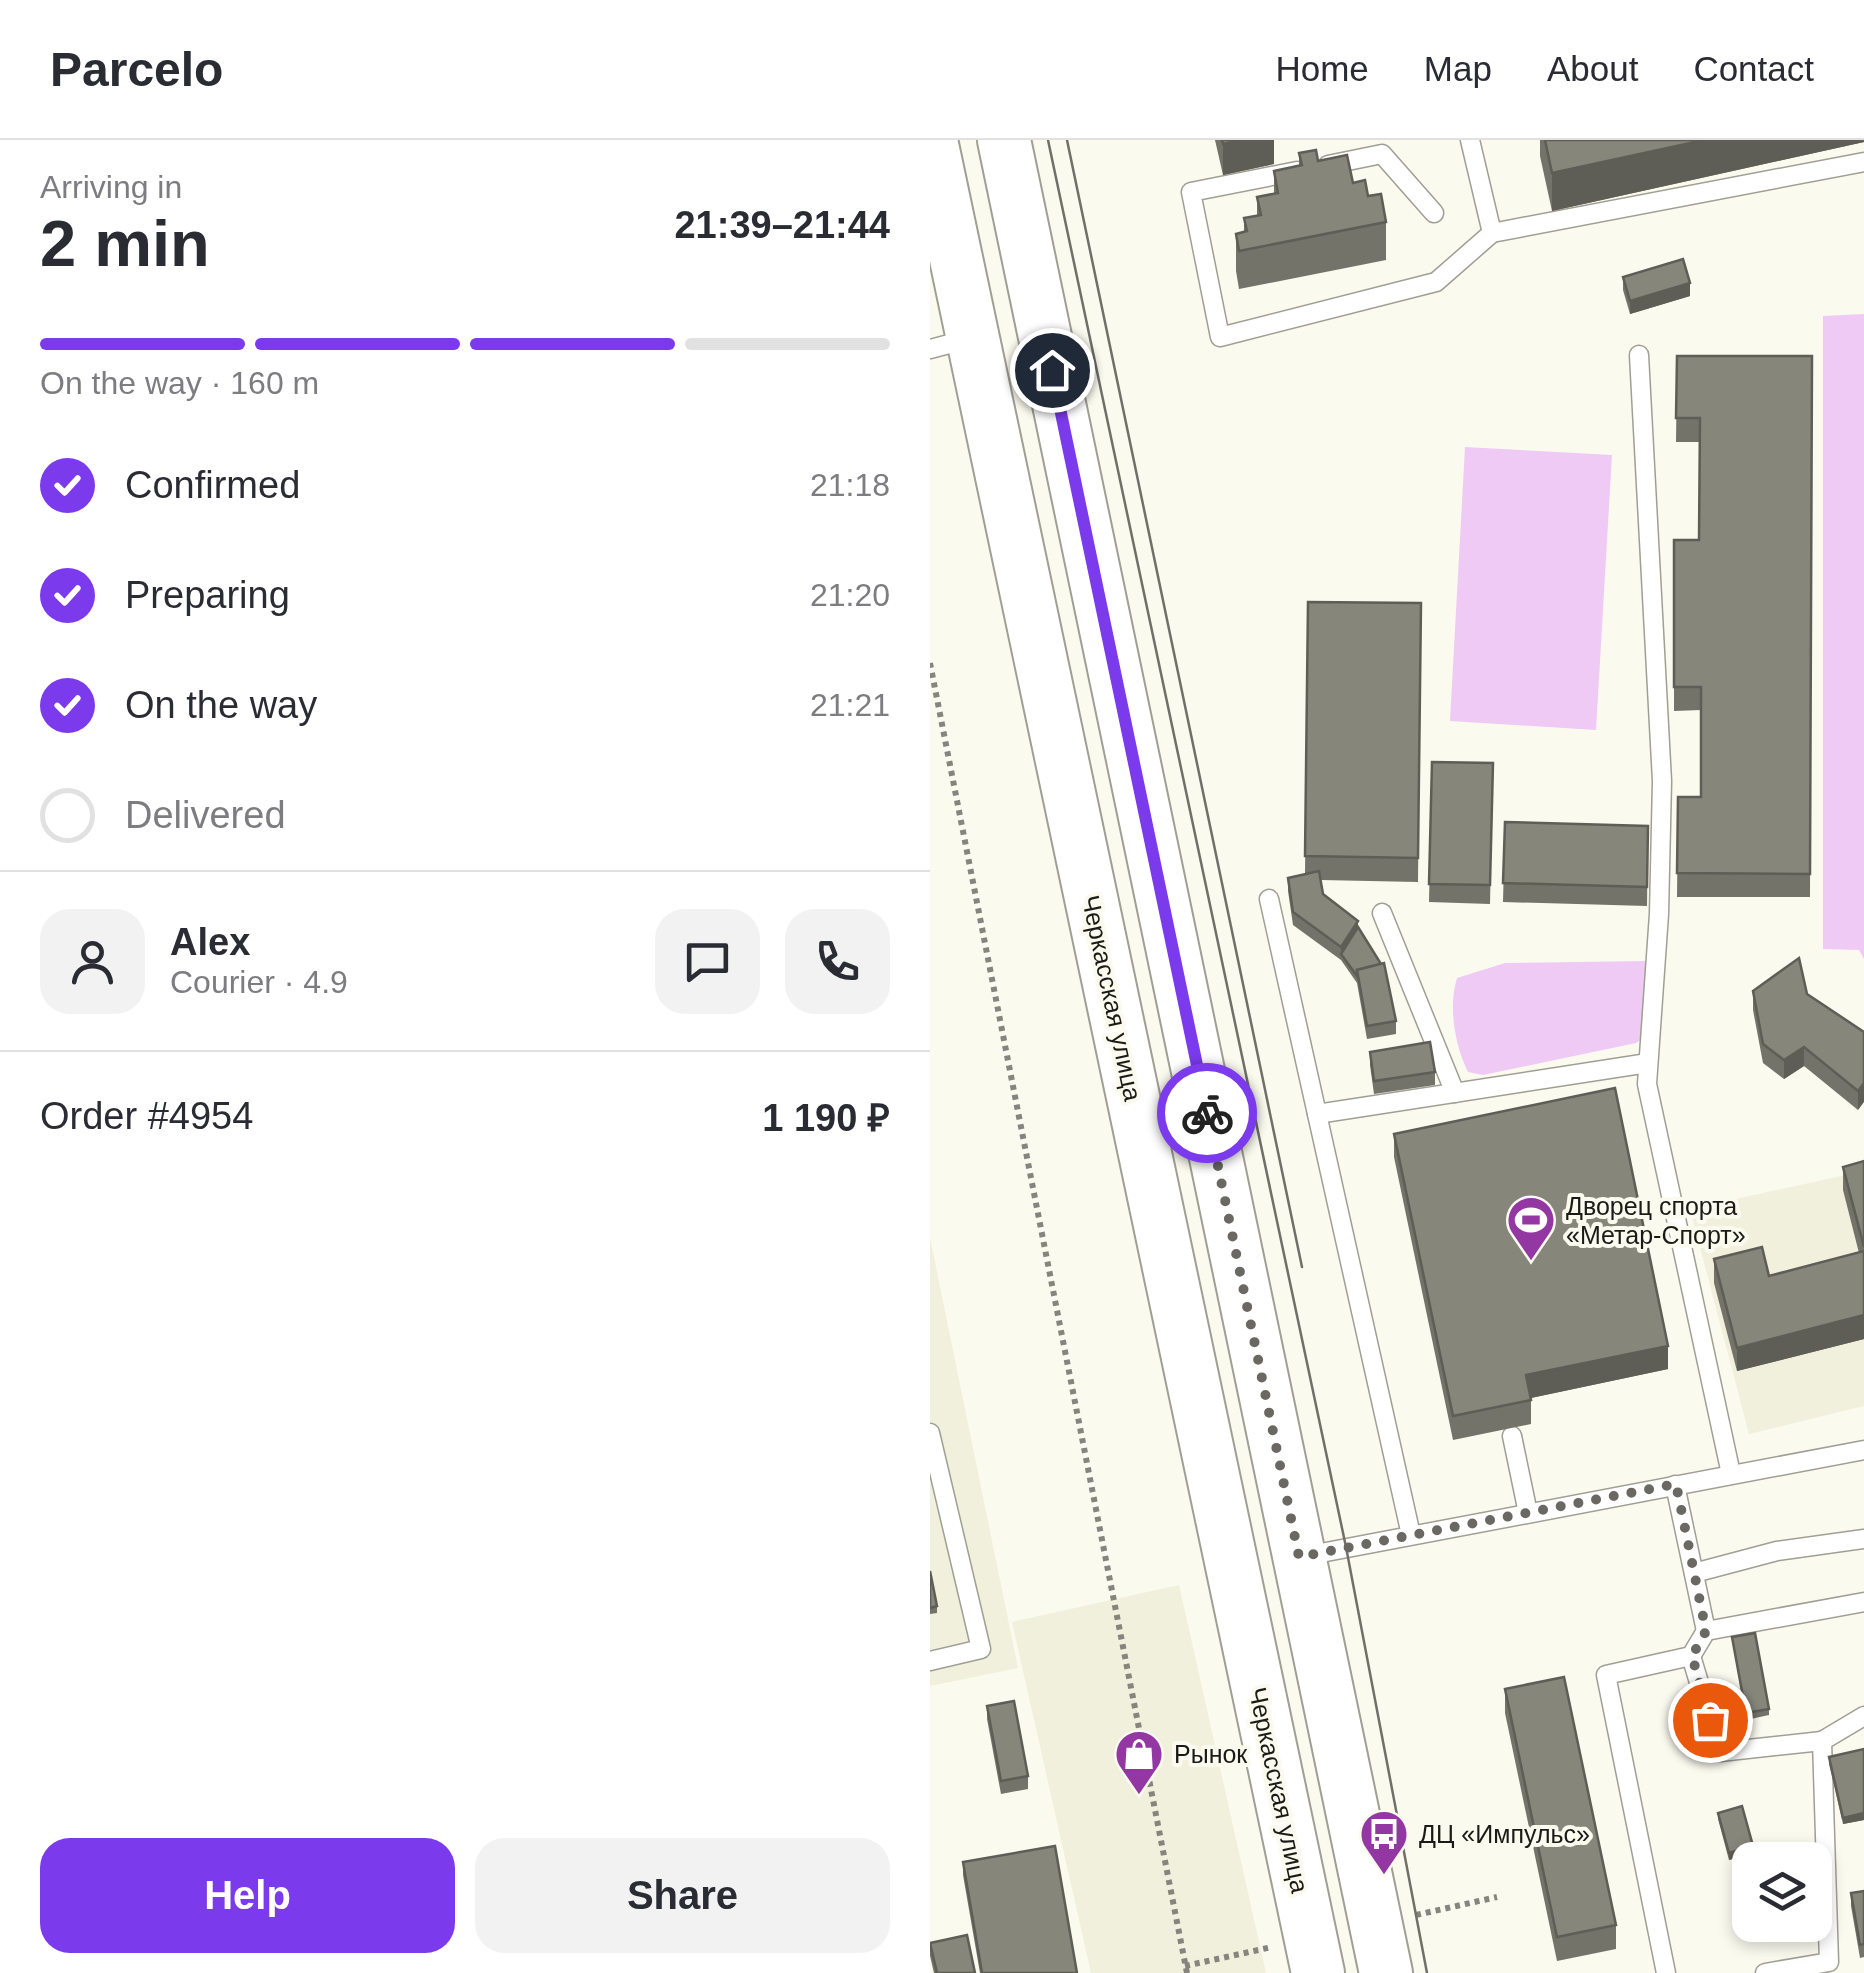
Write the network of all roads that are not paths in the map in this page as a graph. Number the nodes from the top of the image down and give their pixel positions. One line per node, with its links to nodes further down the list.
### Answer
1 (931, 140): 7 (main road, Черкасская улица)
2 (1004, 140): 22 (main road)
3 (1470, 140): 6 (lane)
4 (1864, 162): 6 (lane)
5 (1434, 213): 6 (lane)
6 (1492, 233)
7 (952, 344): 30 (main road, Черкасская улица)
8 (1639, 355): 11 (lane)
9 (1269, 899): 13 (lane)
10 (1382, 913): 12 (lane)
11 (1648, 1063): 12 (lane); 17 (lane)
12 (1456, 1093): 13 (lane)
13 (1317, 1114): 20 (lane)
14 (930, 1433): 27 (lane)
15 (1512, 1436): 19 (lane)
16 (1864, 1450): 17 (lane)
17 (1731, 1474): 18 (lane)
18 (1676, 1484): 19 (lane); 23 (lane)
19 (1528, 1513): 20 (lane)
20 (1411, 1535): 22 (lane)
21 (1864, 1539): 23 (lane)
22 (1299, 1557): 31 (main road)
23 (1694, 1574): 25 (lane)
24 (1864, 1602): 25 (lane)
25 (1706, 1631): 26 (lane)
26 (1692, 1656): 29 (lane); 32 (lane)
27 (930, 1661)
28 (1864, 1716): 29 (lane)
29 (1822, 1741): 33 (lane)
30 (1318, 1973)
31 (1386, 1973)
32 (1666, 1973)
33 (1764, 1973)

